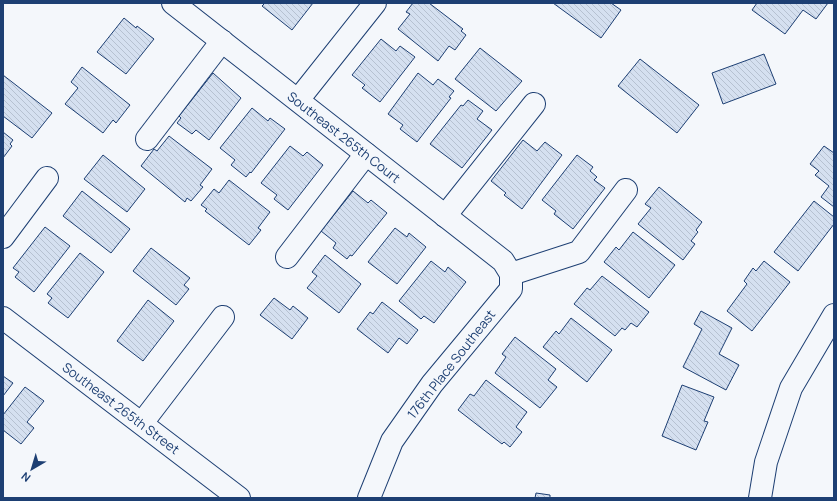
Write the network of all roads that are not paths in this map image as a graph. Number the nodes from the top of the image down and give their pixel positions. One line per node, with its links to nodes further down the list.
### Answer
1 (173, 3): 3 (street, Southeast 265th Court)
2 (375, 3): 4 (street)
3 (222, 41): 4 (street, Southeast 265th Court); 6 (street)
4 (298, 100): 7 (street, Southeast 265th Court)
5 (534, 104): 10 (street)
6 (147, 139)
7 (366, 154): 10 (street, Southeast 265th Court); 12 (street)
8 (47, 178): 11 (street)
9 (626, 190): 13 (street)
10 (445, 216): 13 (street, Southeast 265th Court)
11 (3, 236)
12 (287, 257)
13 (511, 274): 19 (street, 176th Place Southeast)
14 (834, 315): 20 (street)
15 (223, 317): 17 (street)
16 (3, 318): 17 (street, Southeast 265th Street)
17 (142, 423): 18 (street, Southeast 265th Street)
18 (239, 498)
19 (369, 498)
20 (760, 498)

